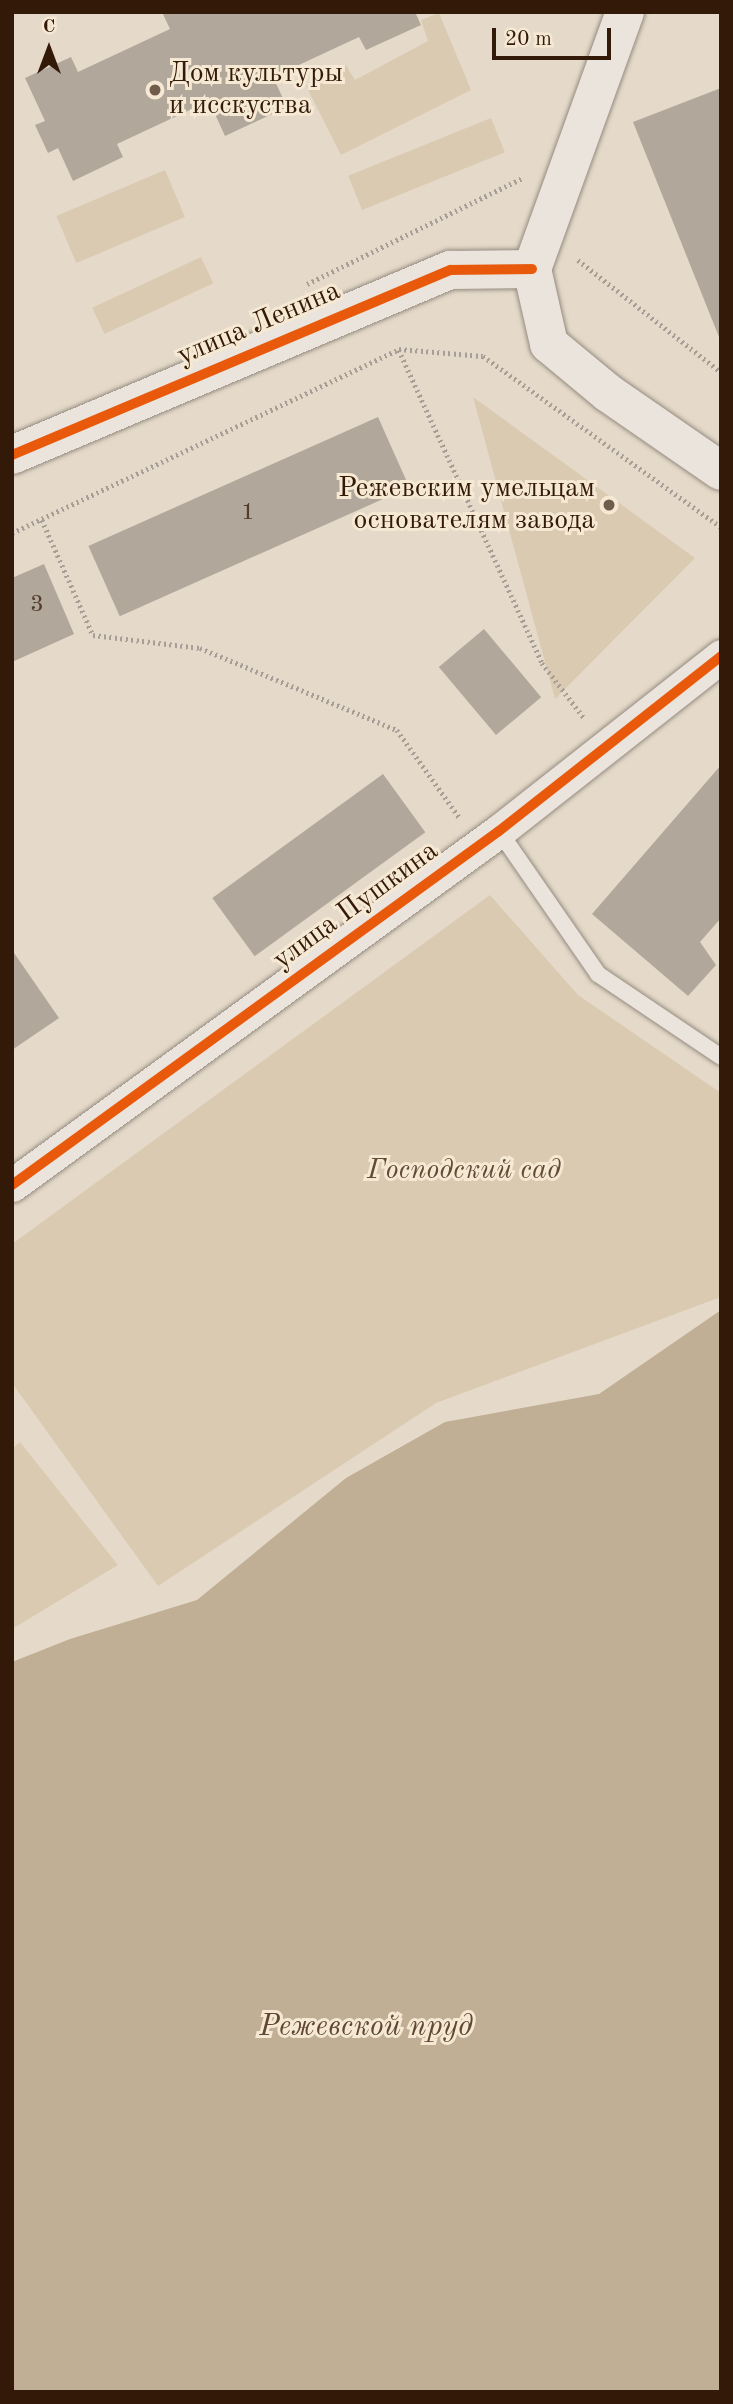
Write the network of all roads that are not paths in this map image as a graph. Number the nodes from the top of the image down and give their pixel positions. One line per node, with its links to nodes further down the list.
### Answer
1 (625, 12): 2 (main road)
2 (532, 269): 3 (main road, улица Ленина); 4 (main road)
3 (12, 455)
4 (721, 471)
5 (721, 656): 6 (street, улица Пушкина)
6 (499, 831): 7 (lane); 8 (street, улица Пушкина)
7 (721, 1056)
8 (12, 1185)

